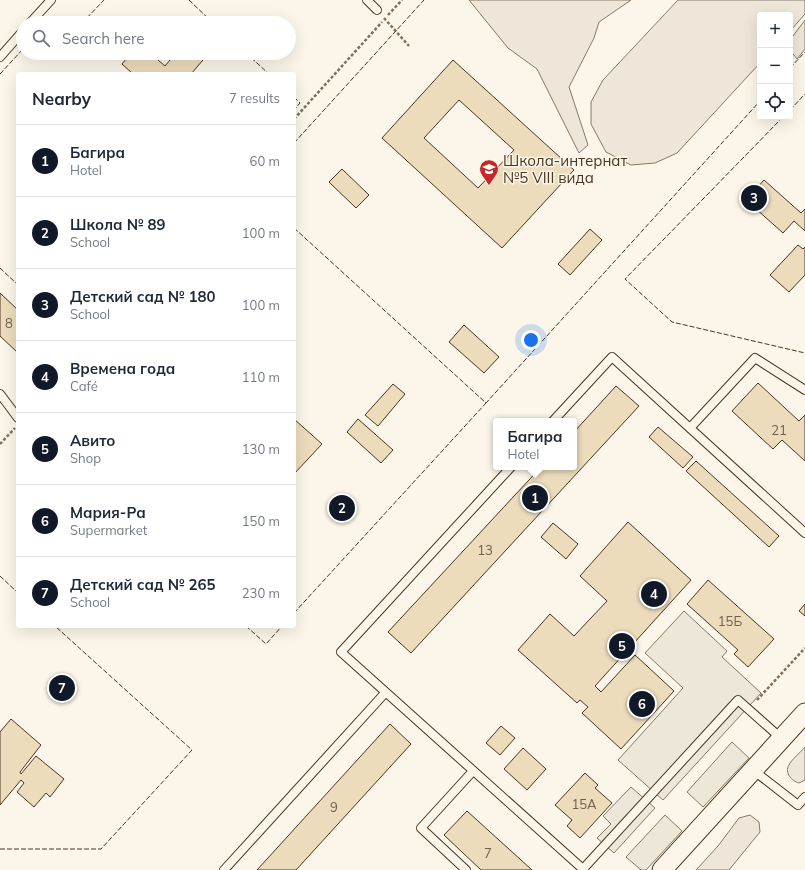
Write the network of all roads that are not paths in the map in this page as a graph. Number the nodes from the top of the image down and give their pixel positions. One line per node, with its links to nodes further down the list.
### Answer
1 (51, 0): 4 (lane)
2 (367, 0): 3 (lane)
3 (377, 10)
4 (36, 16)
5 (16, 39): 6 (lane)
6 (0, 57)
7 (805, 390): 11 (lane)
8 (0, 394): 9 (lane)
9 (16, 415)
10 (556, 418): 11 (lane)
11 (690, 428): 13 (lane)
12 (508, 470): 14 (lane)
13 (805, 532)
14 (385, 693): 18 (lane); 20 (lane)
15 (805, 713): 16 (street)
16 (782, 739): 17 (street); 22 (lane)
17 (753, 770): 19 (lane); 23 (street)
18 (473, 771): 21 (lane); 22 (lane)
19 (805, 797)
20 (224, 870)
21 (466, 870)
22 (584, 870)
23 (662, 870)

